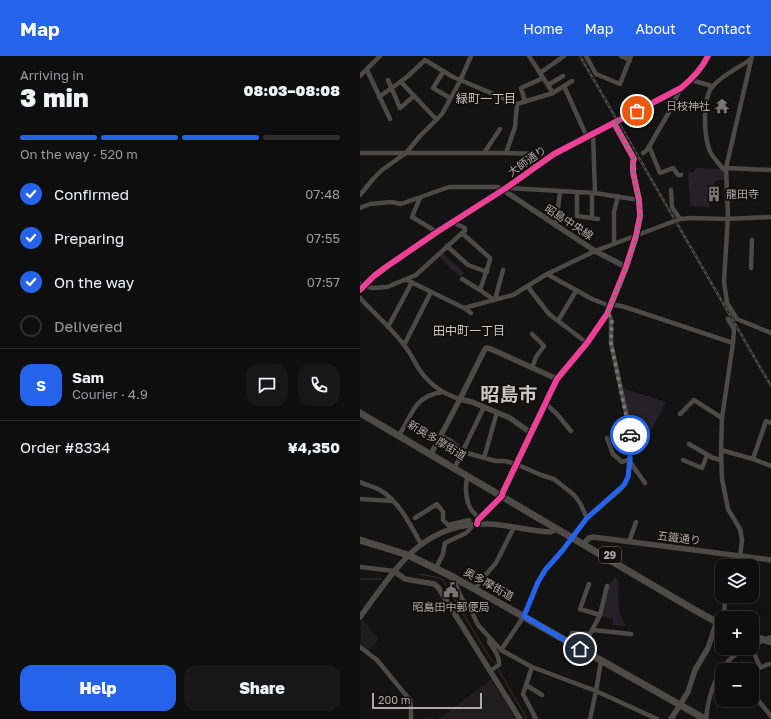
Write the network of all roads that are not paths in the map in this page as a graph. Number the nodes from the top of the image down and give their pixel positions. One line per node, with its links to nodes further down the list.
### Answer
1 (380, 56): 10 (street)
2 (471, 56): 18 (street)
3 (529, 56): 12 (street)
4 (586, 56): 8 (street)
5 (621, 56): 8 (street)
6 (708, 56): 17 (street, 大師通り)
7 (560, 57): 12 (street)
8 (631, 58)
9 (751, 58): 23 (street); 45 (street)
10 (367, 70): 13 (street); 28 (street)
11 (443, 72): 18 (street); 20 (street); 29 (street)
12 (540, 73): 15 (street)
13 (360, 76)
14 (562, 76): 21 (street)
15 (543, 78): 21 (street); 30 (street)
16 (388, 80): 24 (street)
17 (691, 80): 23 (street); 25 (street, 大師通り)
18 (460, 81): 29 (street); 31 (street)
19 (572, 81): 22 (street)
20 (401, 82): 24 (street); 27 (street)
21 (548, 85): 26 (street)
22 (564, 86): 26 (street); 37 (street)
23 (712, 86): 45 (street)
24 (391, 88): 27 (street); 28 (street)
25 (681, 88): 34 (street, 大師通り); 38 (street)
26 (553, 93): 30 (street)
27 (414, 96): 33 (street)
28 (379, 97): 32 (street)
29 (450, 98): 33 (street)
30 (525, 101): 31 (street)
31 (517, 104): 42 (street)
32 (390, 119)
33 (436, 119): 40 (street)
34 (614, 123): 36 (street, 大師通り); 56 (street)
35 (500, 129): 41 (street)
36 (594, 134): 37 (street, 大師通り); 52 (street)
37 (587, 137): 44 (street, 大師通り)
38 (649, 146): 43 (street); 47 (street)
39 (360, 153): 40 (street)
40 (406, 153): 41 (street); 53 (street)
41 (484, 153): 42 (street)
42 (506, 153): 44 (street)
43 (642, 153)
44 (547, 159): 48 (street, 大師通り)
45 (726, 169): 46 (street); 62 (street)
46 (771, 170)
47 (680, 175)
48 (504, 189): 50 (street); 55 (street); 63 (street, 大師通り); 64 (street, 昭島中央線)
49 (671, 190): 61 (street)
50 (560, 191): 51 (street); 64 (street)
51 (578, 192): 52 (street); 59 (street)
52 (594, 193): 54 (street); 59 (street)
53 (360, 195)
54 (618, 196): 56 (street); 69 (street)
55 (420, 198): 57 (street); 65 (street)
56 (639, 200): 67 (street)
57 (360, 208)
58 (771, 217): 62 (street)
59 (592, 218): 60 (street)
60 (598, 219)
61 (680, 219): 62 (street); 67 (street)
62 (727, 219): 94 (street)
63 (452, 222): 65 (street, 大師通り); 66 (street)
64 (556, 226): 71 (street, 昭島中央線)
65 (437, 232): 80 (street, 大師通り)
66 (462, 234): 70 (street); 75 (street)
67 (636, 236): 69 (street); 72 (street)
68 (753, 242): 73 (street)
69 (614, 244): 71 (street)
70 (447, 246): 75 (street); 78 (street)
71 (595, 251): 72 (street, 昭島中央線); 76 (street)
72 (626, 267): 87 (street)
73 (751, 268)
74 (503, 270): 86 (street)
75 (486, 272): 82 (street)
76 (547, 274): 81 (street); 83 (street)
77 (462, 279): 82 (street)
78 (406, 280): 79 (street); 80 (street)
79 (412, 282): 84 (street); 93 (street)
80 (361, 287)
81 (528, 287): 86 (street); 92 (street)
82 (480, 290): 86 (street)
83 (576, 291): 87 (street); 92 (street)
84 (432, 292): 88 (street); 98 (street)
85 (360, 298): 93 (street)
86 (494, 300): 88 (street)
87 (611, 305): 90 (street); 97 (street)
88 (464, 308): 89 (street)
89 (471, 313)
90 (607, 314): 96 (street); 123 (street)
91 (728, 319): 97 (street)
92 (558, 321): 96 (street)
93 (388, 327): 98 (street)
94 (771, 333)
95 (532, 334): 99 (street)
96 (587, 343): 100 (street)
97 (733, 343): 109 (street)
98 (404, 345): 101 (street)
99 (532, 368): 100 (street); 102 (street)
100 (557, 380): 103 (street)
101 (442, 392): 102 (street); 112 (street)
102 (460, 399): 104 (street); 114 (street)
103 (545, 404): 111 (street); 113 (street)
104 (484, 407): 106 (street); 118 (street)
105 (360, 408): 112 (main road, 新奥多摩街道 / 29)
106 (497, 412): 113 (street); 121 (street)
107 (360, 413): 119 (main road, 29)
108 (680, 414): 109 (street)
109 (722, 418): 117 (street)
110 (771, 423): 122 (street)
111 (571, 431)
112 (401, 432): 119 (main road, 新奥多摩街道 / 29)
113 (531, 433): 126 (street)
114 (441, 436): 118 (street); 119 (street)
115 (606, 438): 123 (street)
116 (689, 444): 120 (street)
117 (721, 450): 122 (street); 125 (street)
118 (463, 452): 121 (street); 127 (street)
119 (432, 453): 127 (main road, 新奥多摩街道 / 29); 129 (main road, 29)
120 (707, 455): 124 (street); 125 (street)
121 (484, 458): 126 (street)
122 (753, 459): 128 (street)
123 (630, 460): 131 (street); 136 (street)
124 (683, 460)
125 (721, 460): 147 (street)
126 (516, 464): 132 (street); 136 (street)
127 (456, 465): 132 (main road, 新奥多摩街道 / 29)
128 (771, 466)
129 (468, 476): 132 (main road, 29); 138 (street)
130 (360, 482): 134 (street)
131 (645, 483)
132 (502, 494): 138 (street); 140 (main road, 29); 141 (main road, 29)
133 (360, 499): 134 (street)
134 (393, 501): 145 (street)
135 (415, 518): 138 (street)
136 (587, 518): 141 (street)
137 (636, 522): 144 (street)
138 (476, 523): 139 (street); 145 (street); 151 (street)
139 (514, 527): 140 (street); 156 (street)
140 (556, 528): 141 (main road, 29)
141 (574, 536): 143 (main road, 29); 159 (street); 161 (main road, 29)
142 (360, 540): 146 (main road, 奥多摩街道)
143 (586, 541): 144 (street, 五鐵通り); 160 (main road, 29)
144 (629, 542): 147 (street, 五鐵通り)
145 (421, 544): 146 (street)
146 (408, 555): 151 (main road, 奥多摩街道); 152 (street)
147 (741, 556): 148 (street); 149 (street, 五鐵通り)
148 (740, 559)
149 (771, 560)
150 (360, 567): 152 (street)
151 (436, 568): 153 (main road, 奥多摩街道)
152 (394, 571): 158 (street); 179 (street)
153 (455, 578): 156 (main road, 奥多摩街道); 167 (street)
154 (589, 584): 157 (street)
155 (607, 586): 157 (street)
156 (475, 589): 159 (main road, 奥多摩街道)
157 (600, 615): 162 (street)
158 (360, 616)
159 (524, 616): 169 (main road, 奥多摩街道); 172 (street)
160 (715, 616)
161 (715, 617)
162 (593, 630): 164 (street); 169 (street)
163 (715, 633): 185 (street)
164 (631, 634)
165 (759, 635): 168 (main road)
166 (759, 637): 168 (main road)
167 (490, 638): 172 (street); 179 (street)
168 (769, 639): 170 (street)
169 (569, 642): 175 (main road, 奥多摩街道)
170 (759, 643)
171 (360, 647): 187 (street)
172 (501, 650): 178 (street)
173 (735, 655): 176 (street)
174 (754, 655): 177 (street)
175 (601, 661): 182 (street); 185 (main road, 奥多摩街道)
176 (727, 663)
177 (769, 664)
178 (532, 667): 181 (street); 182 (street)
179 (490, 671): 188 (street)
180 (715, 684): 193 (street)
181 (526, 686): 183 (street); 189 (street)
182 (596, 691): 190 (street); 191 (street)
183 (540, 692)
184 (759, 701): 186 (street)
185 (681, 705): 192 (street); 193 (main road, 奥多摩街道)
186 (771, 716)
187 (411, 719)
188 (520, 719)
189 (536, 719)
190 (590, 719)
191 (657, 719)
192 (671, 719)
193 (706, 719)

